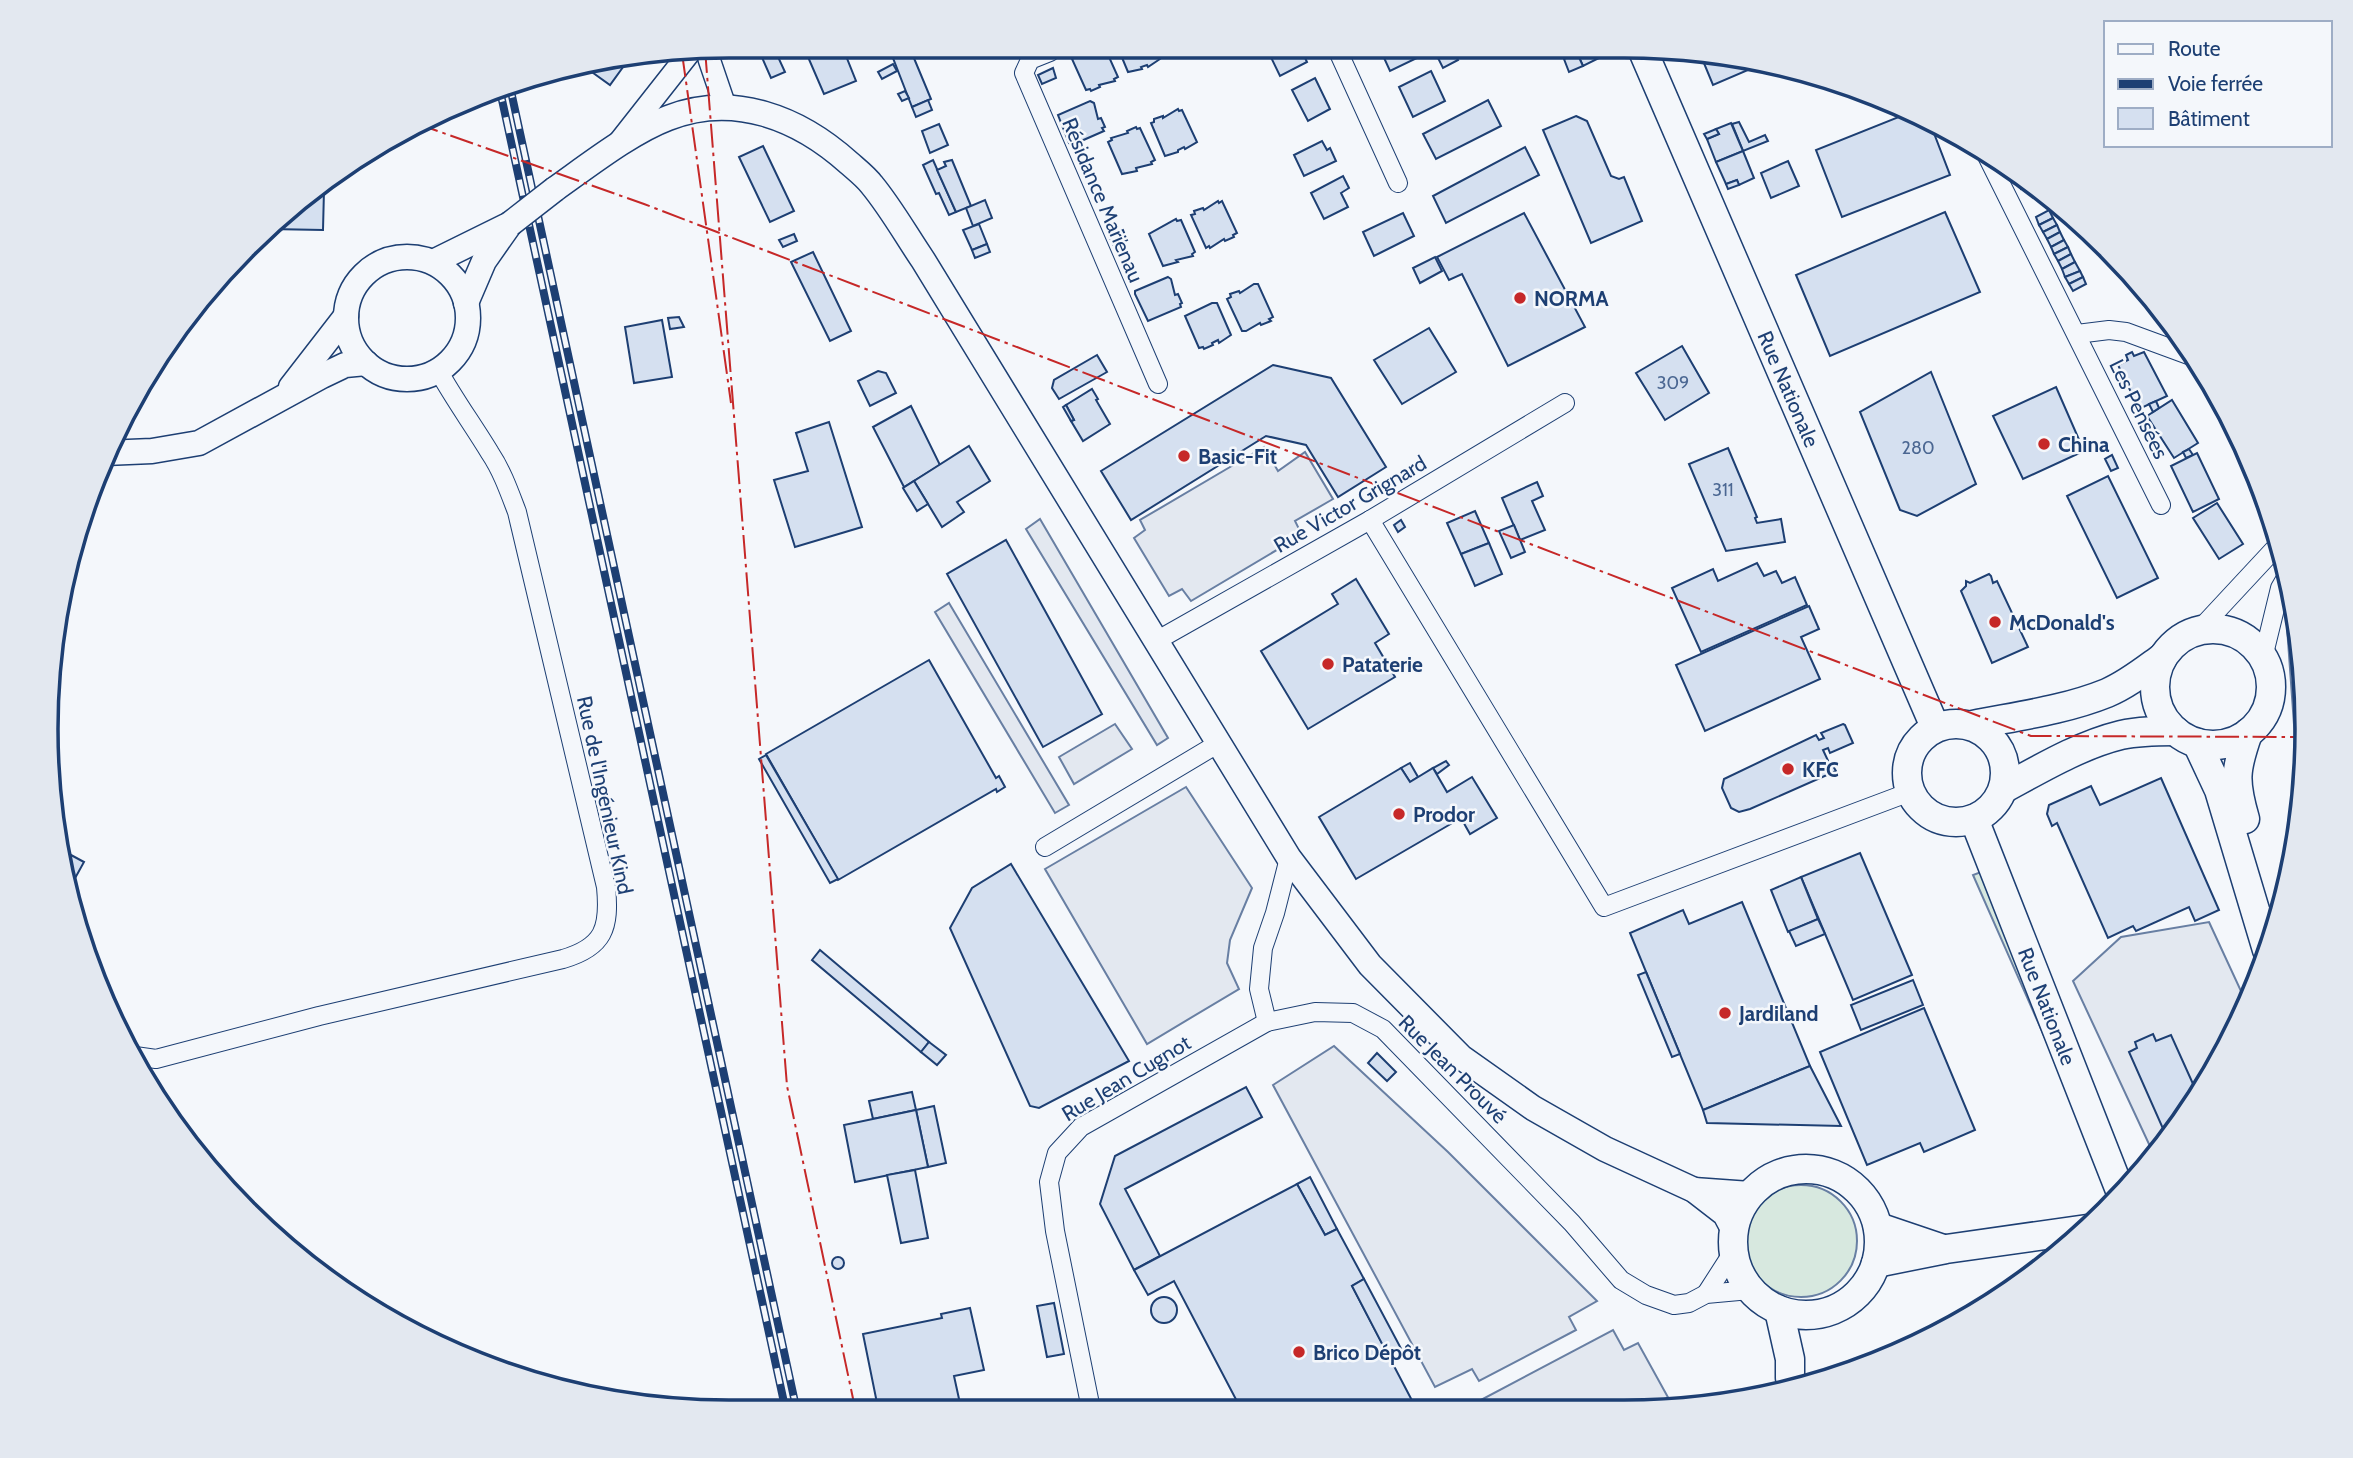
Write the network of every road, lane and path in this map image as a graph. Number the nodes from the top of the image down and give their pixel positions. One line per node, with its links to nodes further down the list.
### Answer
1 (709, 58): 6 (street)
2 (1035, 58): 18 (street, Résidance Marienau)
3 (1341, 58): 9 (street)
4 (684, 59): 7 (street)
5 (1646, 59): 31 (main road, Rue Nationale)
6 (724, 106): 7 (main road); 27 (main road)
7 (614, 148): 10 (main road, bridge)
8 (1993, 169): 14 (street, Les Pensées)
9 (1398, 183)
10 (510, 224): 11 (main road); 12 (main road)
11 (433, 262): 12 (main road); 13 (main road)
12 (466, 303): 17 (main road)
13 (346, 316): 16 (main road); 19 (main road)
14 (2077, 334): 15 (street, Les Pensées); 22 (street, Les Pensées)
15 (2179, 351)
16 (366, 363): 17 (main road); 19 (main road)
17 (438, 370): 43 (street, Rue de l'Ingénieur Kind)
18 (1158, 384)
19 (287, 394): 21 (main road)
20 (1565, 403): 23 (street, Rue Victor Grignard)
21 (118, 452)
22 (2161, 505)
23 (1370, 520): 27 (street, Rue Victor Grignard); 36 (street)
24 (2271, 552): 26 (street)
25 (2280, 589): 29 (street)
26 (2199, 630): 28 (main road); 29 (main road)
27 (1156, 640): 34 (main road)
28 (2163, 657): 30 (main road); 33 (main road)
29 (2263, 658): 32 (main road)
30 (1973, 725): 31 (main road); 35 (main road)
31 (1935, 727): 36 (main road)
32 (2248, 733): 33 (main road); 40 (main road)
33 (2186, 737): 35 (main road); 41 (main road)
34 (1219, 743): 38 (street); 39 (main road)
35 (2003, 789): 37 (main road)
36 (1910, 792): 37 (main road)
37 (1974, 819): 44 (main road, Rue Nationale)
38 (1045, 847)
39 (1289, 858): 42 (street); 45 (main road)
40 (2268, 915)
41 (2268, 919)
42 (1267, 1022): 53 (street, Rue Jean Prouvé); 58 (street, Rue Jean Cugnot)
43 (144, 1057)
44 (2118, 1184)
45 (1694, 1190): 46 (main road); 49 (main road)
46 (1750, 1194): 47 (main road); 49 (main road)
47 (1878, 1227): 50 (main road); 51 (main road)
48 (2070, 1231): 50 (main road)
49 (1733, 1240): 52 (main road); 53 (street)
50 (1945, 1249): 51 (main road)
51 (1876, 1263): 55 (main road)
52 (1751, 1290): 53 (street); 54 (main road)
53 (1706, 1294)
54 (1779, 1310): 55 (main road); 56 (main road)
55 (1816, 1315): 56 (main road)
56 (1790, 1359): 57 (main road)
57 (1790, 1379)
58 (1089, 1400)

